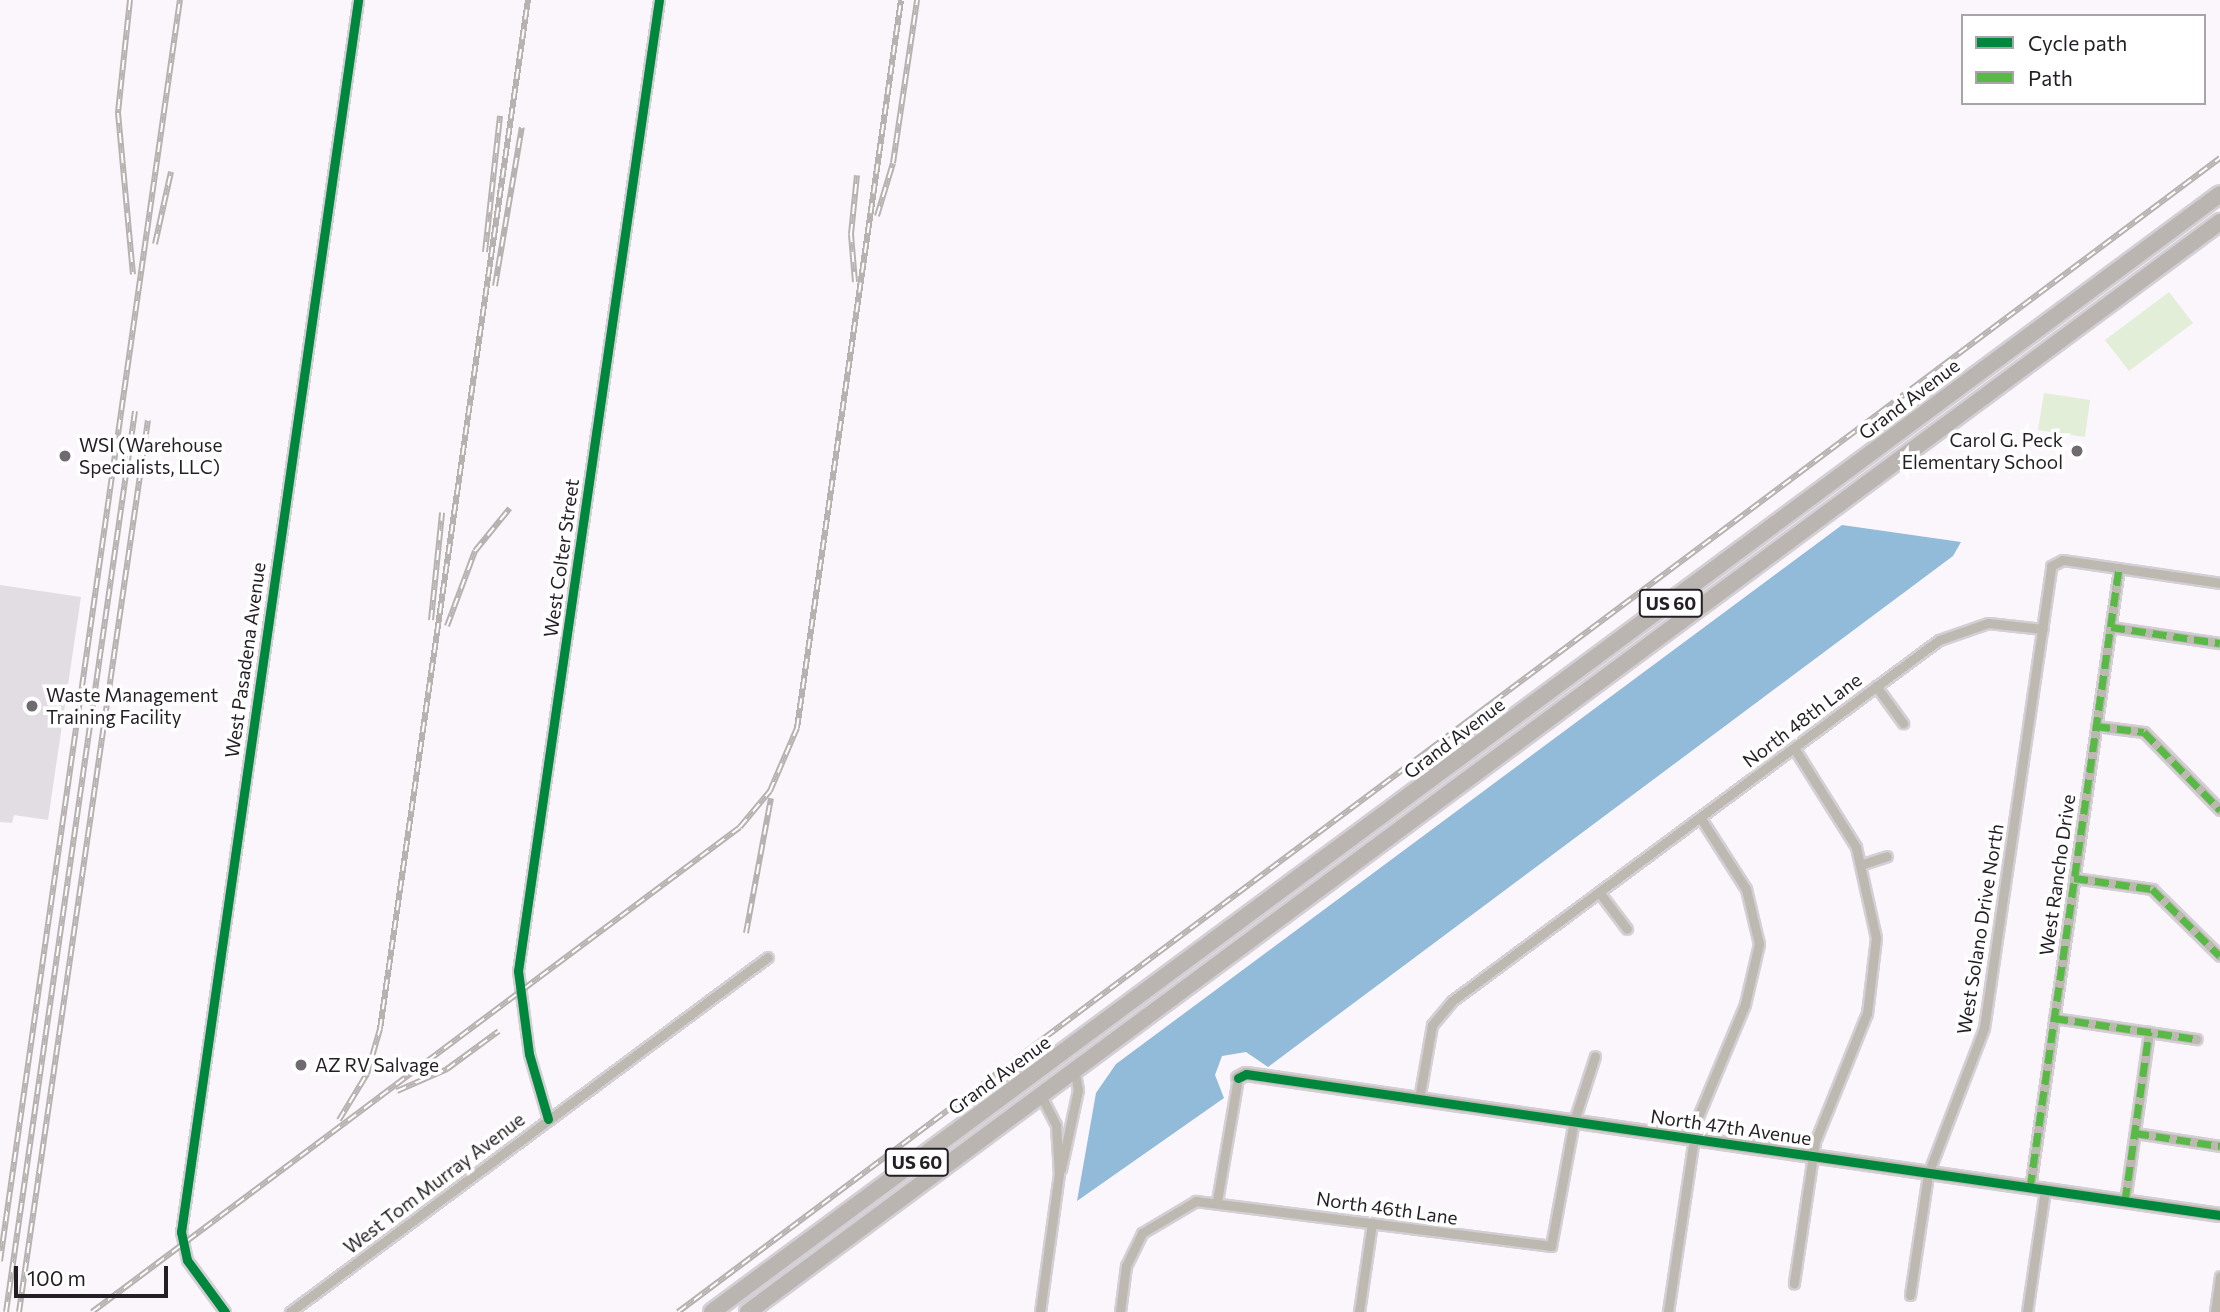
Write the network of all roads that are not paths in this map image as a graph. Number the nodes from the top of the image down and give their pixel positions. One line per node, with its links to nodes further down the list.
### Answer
1 (358, 0): 49 (street, West Pasadena Avenue)
2 (659, 0): 32 (street, West Colter Street)
3 (2220, 194): 23 (highway, Grand Avenue / US 60)
4 (2220, 222): 28 (highway, US 60)
5 (2119, 568): 6 (street); 7 (street, West Rancho Drive); 8 (street, West Solano Drive North)
6 (2220, 583)
7 (2110, 627): 9 (street); 12 (street, West Rancho Drive)
8 (2043, 629): 10 (street, North 48th Lane); 39 (street, West Solano Drive North)
9 (2220, 643)
10 (1876, 686): 11 (street); 13 (street, North 48th Lane)
11 (1903, 723)
12 (2096, 726): 14 (street); 18 (street, West Rancho Drive)
13 (1794, 748): 15 (street, North 48th Lane); 17 (street)
14 (2220, 810)
15 (1700, 817): 19 (street, North 48th Lane); 35 (street)
16 (1887, 856): 17 (street)
17 (1863, 864): 37 (street)
18 (2074, 878): 21 (street); 24 (street, West Rancho Drive)
19 (1599, 892): 20 (street); 31 (street, North 48th Lane)
20 (1627, 929)
21 (2220, 956)
22 (768, 957): 32 (street, West Tom Murray Avenue)
23 (1122, 1012): 30 (highway); 51 (highway, Grand Avenue / US 60)
24 (2054, 1018): 25 (street); 40 (street, West Rancho Drive)
25 (2149, 1032): 26 (street); 34 (street)
26 (2196, 1039)
27 (1595, 1056): 33 (street)
28 (1075, 1073): 30 (highway, US 60); 38 (street)
29 (1238, 1078): 31 (street, North 47th Avenue); 42 (street)
30 (1042, 1097): 38 (street); 52 (highway, US 60)
31 (1419, 1099): 33 (street, North 47th Avenue)
32 (548, 1119): 50 (street, West Tom Murray Avenue)
33 (1574, 1121): 35 (street, North 47th Avenue); 45 (street, North 46th Lane)
34 (2135, 1133): 36 (street); 43 (street)
35 (1692, 1139): 37 (street, North 47th Avenue); 56 (street)
36 (2220, 1146)
37 (1812, 1157): 39 (street, North 47th Avenue); 47 (street)
38 (1059, 1174): 53 (street)
39 (1928, 1174): 40 (street, North 47th Avenue); 48 (street, West Solano Drive North)
40 (2031, 1188): 41 (street, North 47th Avenue)
41 (2045, 1189): 43 (street, North 47th Avenue); 57 (street)
42 (1217, 1201): 45 (street, North 46th Lane); 54 (street, North 46th Lane)
43 (2125, 1201): 44 (street, North 47th Avenue)
44 (2220, 1215)
45 (1372, 1223): 55 (street)
46 (2220, 1276): 58 (street)
47 (1794, 1283)
48 (1910, 1295)
49 (225, 1312)
50 (290, 1312)
51 (712, 1312)
52 (748, 1312)
53 (1040, 1312)
54 (1119, 1312)
55 (1359, 1312)
56 (1668, 1312)
57 (2027, 1312)
58 (2215, 1312)

